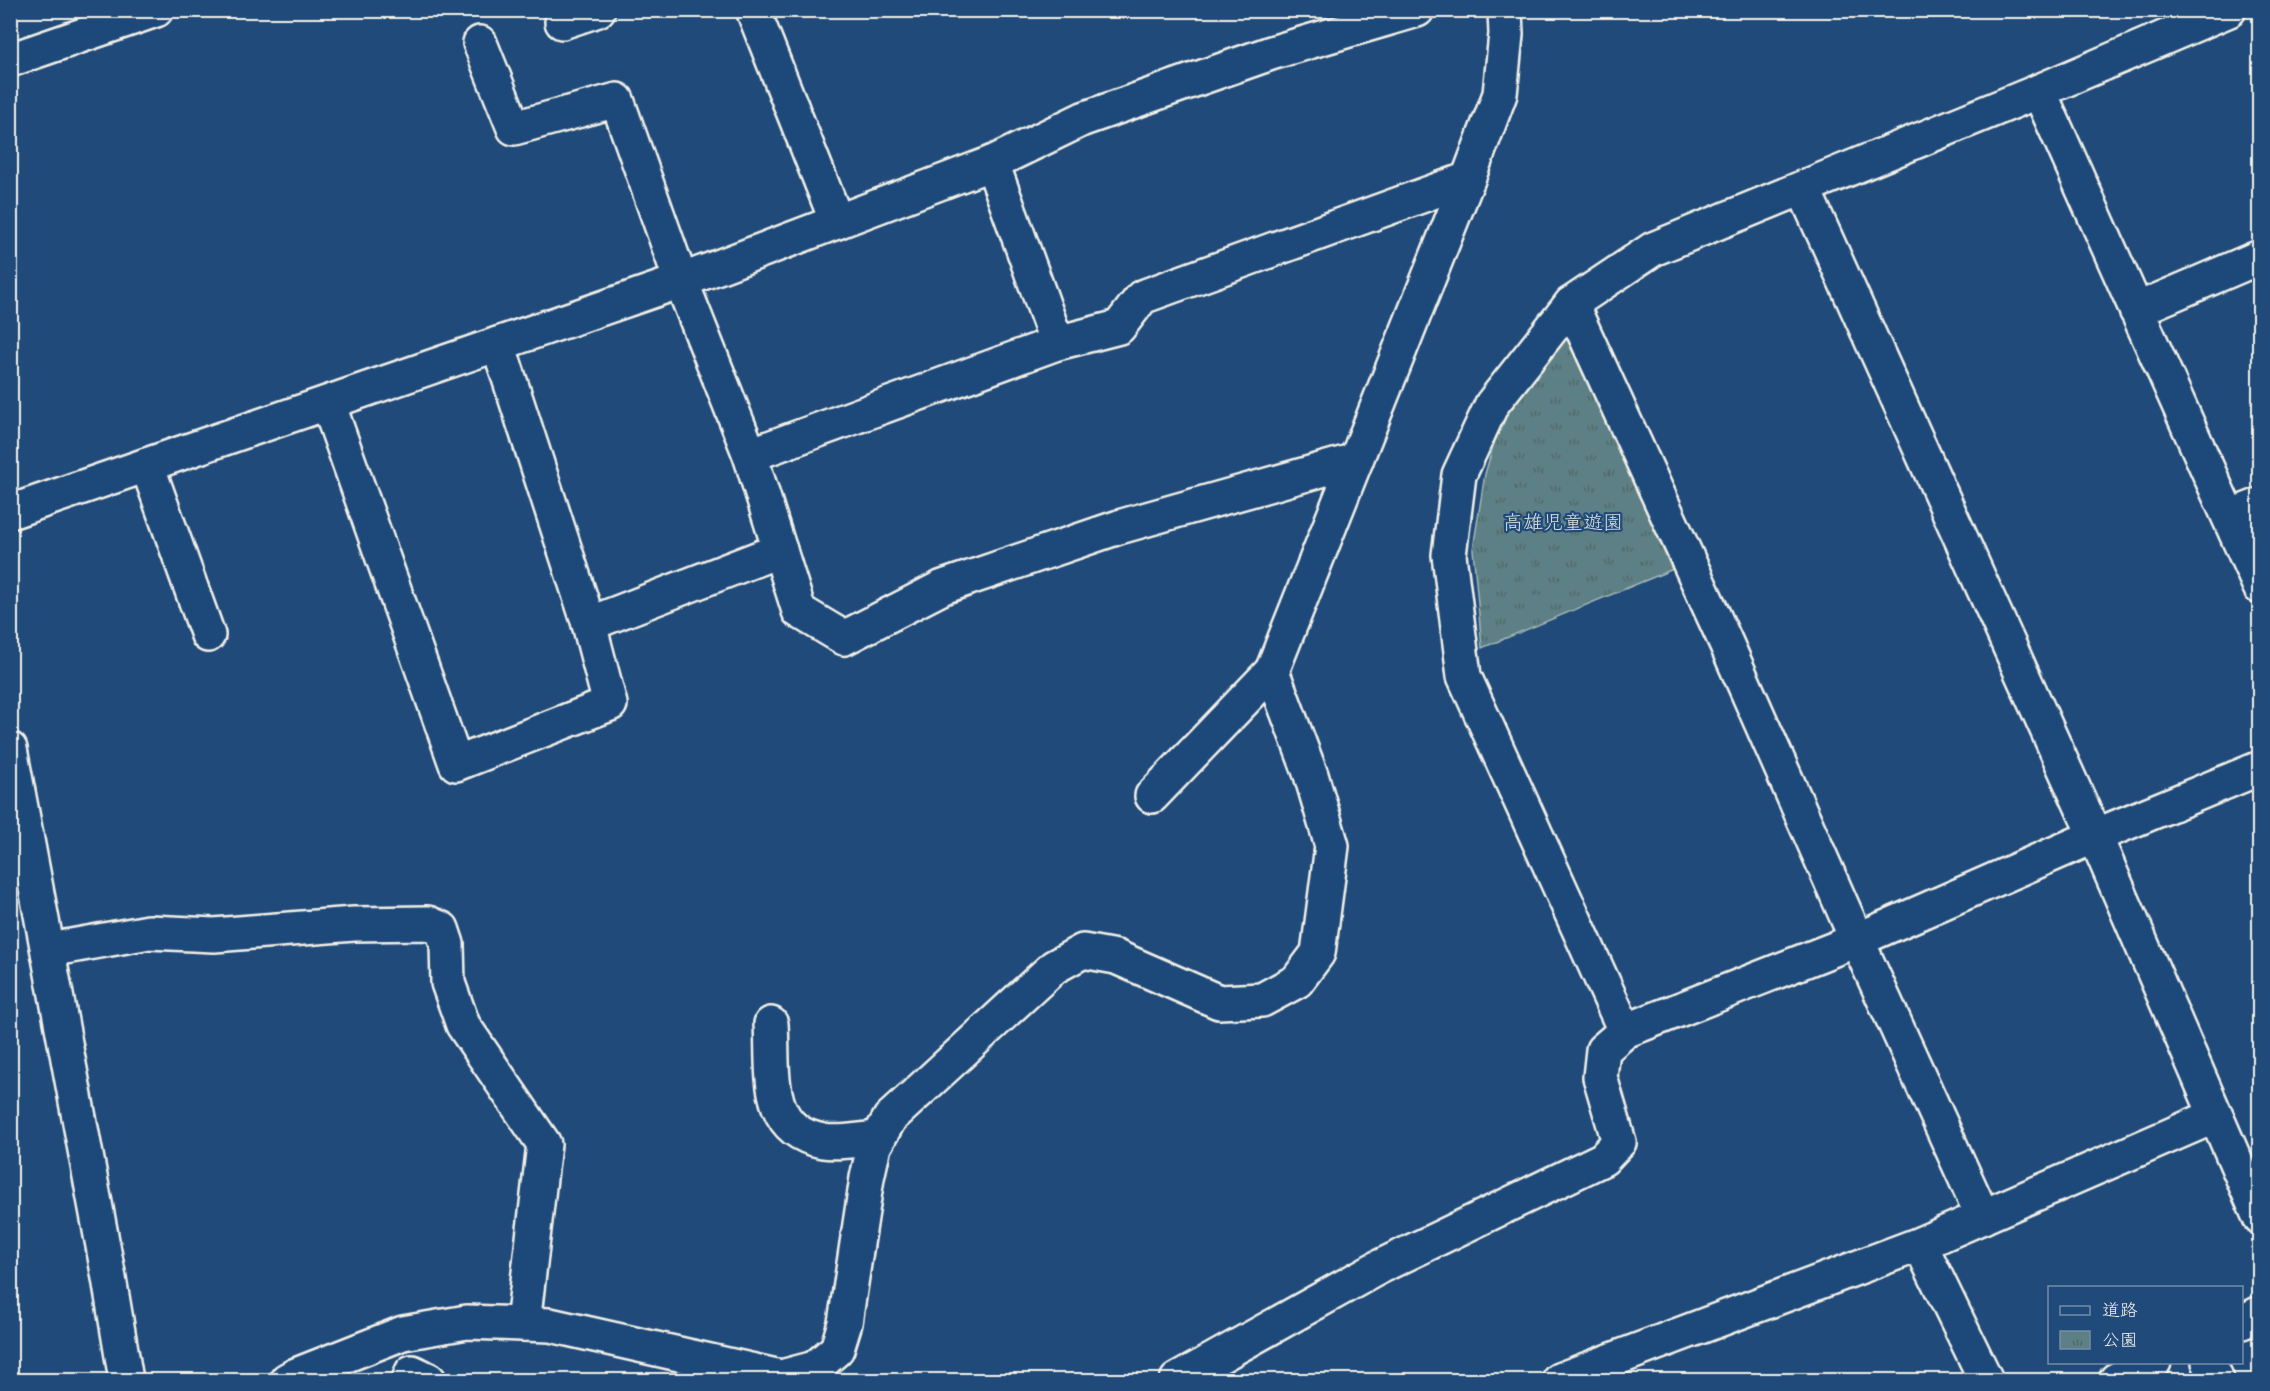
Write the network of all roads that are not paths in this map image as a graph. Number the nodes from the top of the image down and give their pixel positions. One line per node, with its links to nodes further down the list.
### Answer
1 (156, 10): 9 (street)
2 (598, 10): 7 (street)
3 (753, 10): 14 (street)
4 (1417, 10): 11 (street)
5 (1505, 10): 12 (street)
6 (2229, 10): 10 (street)
7 (562, 22)
8 (480, 43): 16 (street)
9 (10, 60)
10 (2039, 91): 13 (street); 18 (street)
11 (992, 163): 14 (street); 19 (street)
12 (1468, 179): 19 (street); 23 (street)
13 (1803, 188): 17 (street); 36 (street)
14 (837, 222): 16 (street)
15 (2259, 257): 18 (street)
16 (681, 281): 20 (street); 22 (street)
17 (1571, 304): 38 (street); 41 (street)
18 (2136, 310): 27 (street)
19 (1057, 343): 22 (street)
20 (498, 344): 21 (street); 30 (street)
21 (328, 402): 24 (street); 30 (street)
22 (750, 454): 28 (street)
23 (1356, 460): 28 (street); 32 (street)
24 (147, 465): 26 (street); 31 (street)
25 (2259, 505): 27 (street)
26 (10, 512)
27 (2229, 517): 29 (street)
28 (780, 550): 30 (street)
29 (2259, 587)
30 (589, 624)
31 (208, 635)
32 (1272, 671): 35 (street); 43 (street)
33 (10, 749): 37 (street)
34 (2259, 768): 36 (street)
35 (1152, 796)
36 (2094, 836): 38 (street); 42 (street)
37 (19, 838): 39 (street)
38 (1857, 940): 41 (street); 44 (street)
39 (49, 950): 49 (street); 52 (street)
40 (771, 1024): 43 (street)
41 (1625, 1031): 56 (street)
42 (2215, 1116): 44 (street); 45 (street)
43 (878, 1138): 49 (street)
44 (1983, 1217): 46 (street)
45 (2259, 1218)
46 (1920, 1244): 57 (street); 58 (street)
47 (2259, 1313): 48 (street)
48 (2243, 1321)
49 (523, 1324): 53 (street)
50 (2150, 1364): 59 (street)
51 (2210, 1364): 60 (street)
52 (126, 1380)
53 (287, 1380)
54 (409, 1380): 55 (street)
55 (429, 1380)
56 (1177, 1380)
57 (1559, 1380)
58 (1986, 1380)
59 (2116, 1380)
60 (2217, 1380)

